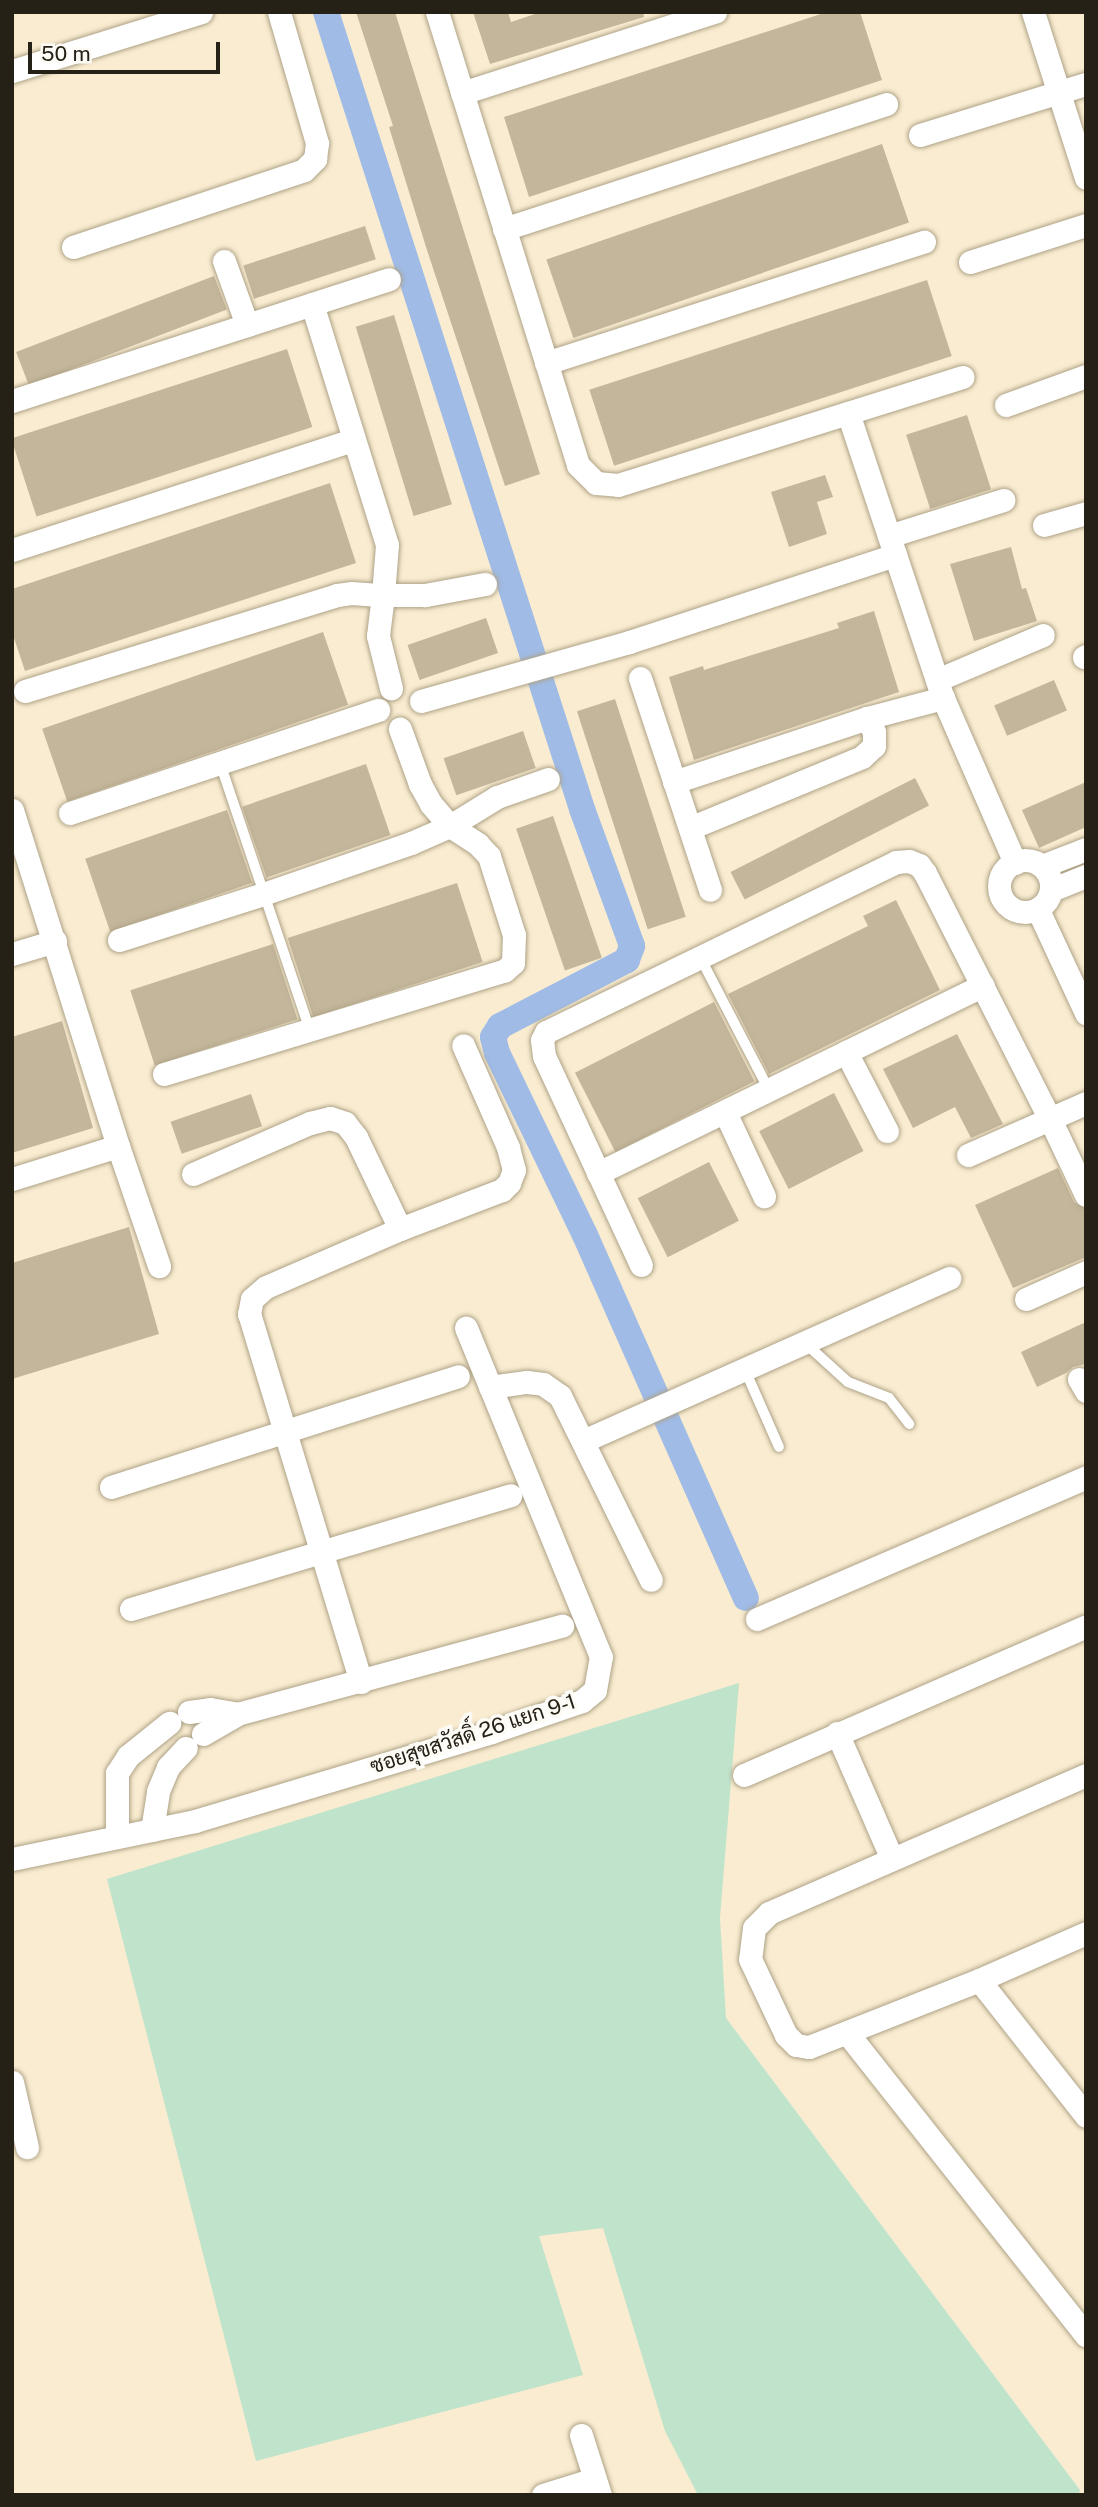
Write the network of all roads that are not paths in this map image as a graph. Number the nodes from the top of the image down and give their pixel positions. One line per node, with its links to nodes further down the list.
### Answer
1 (201, 12): 6 (street)
2 (279, 12): 16 (street)
3 (437, 12): 8 (street)
4 (715, 12): 8 (street)
5 (1033, 12): 9 (street)
6 (12, 71)
7 (1086, 83): 9 (street)
8 (462, 93): 14 (street)
9 (1059, 93): 11 (street); 12 (street)
10 (886, 104): 14 (street)
11 (920, 135)
12 (1086, 178)
13 (1086, 225): 18 (street)
14 (504, 229): 22 (street)
15 (924, 242): 22 (street)
16 (73, 247)
17 (224, 261): 21 (street)
18 (970, 262)
19 (388, 279): 20 (street)
20 (312, 304): 21 (street); 28 (street)
21 (247, 325): 25 (street)
22 (546, 363): 27 (street)
23 (1086, 376): 26 (street)
24 (962, 377): 27 (street)
25 (12, 401)
26 (1006, 405)
27 (848, 413): 32 (street)
28 (353, 440): 33 (street); 35 (street)
29 (1003, 500): 32 (street)
30 (1086, 513): 31 (street)
31 (1044, 525)
32 (892, 546): 39 (street); 41 (street)
33 (12, 550)
34 (485, 584): 35 (street)
35 (383, 595): 38 (street); 40 (street)
36 (1043, 635): 39 (street)
37 (640, 678): 47 (street)
38 (391, 688): 41 (street); 42 (street)
39 (940, 689): 43 (street); 53 (street)
40 (25, 691)
41 (421, 701): 44 (street)
42 (378, 710): 44 (street); 45 (street)
43 (867, 718): 47 (street); 51 (street)
44 (400, 729): 50 (street)
45 (220, 762): 49 (street); 58 (lane)
46 (548, 779): 50 (street)
47 (674, 782): 51 (street)
48 (12, 810): 61 (street)
49 (70, 813)
50 (450, 826): 58 (street); 66 (street)
51 (690, 828): 56 (street)
52 (1086, 849): 54 (street)
53 (1015, 863): 54 (street); 59 (street)
54 (1042, 866): 57 (street)
55 (1086, 876): 57 (street)
56 (710, 890)
57 (1051, 890): 59 (street)
58 (266, 893): 60 (street); 66 (lane)
59 (1038, 910): 65 (street)
60 (119, 940)
61 (55, 941): 62 (street); 75 (street)
62 (12, 954)
63 (700, 957): 64 (street); 70 (lane); 77 (street)
64 (984, 985): 68 (street); 73 (street)
65 (1086, 1013)
66 (310, 1030): 69 (street)
67 (463, 1045): 82 (street)
68 (846, 1052): 70 (street); 74 (street)
69 (164, 1074)
70 (769, 1090): 72 (street)
71 (1086, 1103): 73 (street)
72 (725, 1112): 77 (street); 81 (street)
73 (1050, 1119): 76 (street); 80 (street)
74 (887, 1132)
75 (118, 1146): 79 (street); 84 (street)
76 (968, 1155)
77 (598, 1173): 83 (street)
78 (193, 1174): 82 (street)
79 (12, 1179)
80 (1086, 1195)
81 (764, 1196)
82 (400, 1228): 94 (street)
83 (641, 1265)
84 (159, 1266)
85 (1086, 1272): 87 (street)
86 (949, 1278): 89 (street)
87 (1026, 1299)
88 (466, 1328): 92 (street, ซอยสุขสวัสดิ์ 26 แยก 9-1)
89 (804, 1343): 90 (street); 93 (lane)
90 (745, 1370): 95 (street); 96 (lane)
91 (458, 1376): 94 (street)
92 (490, 1387): 95 (street); 113 (street, ซอยสุขสวัสดิ์ 26 แยก 9-1)
93 (909, 1424)
94 (284, 1434): 98 (street); 100 (street)
95 (583, 1441): 101 (street)
96 (779, 1447)
97 (1086, 1476): 103 (street)
98 (111, 1487)
99 (510, 1495): 100 (street)
100 (320, 1552): 102 (street); 106 (street)
101 (651, 1580)
102 (131, 1609)
103 (757, 1619)
104 (562, 1626): 106 (street)
105 (1086, 1626): 108 (street)
106 (360, 1682): 107 (street)
107 (237, 1714): 109 (street); 110 (street)
108 (837, 1733): 111 (street); 116 (street)
109 (142, 1744): 110 (street); 114 (street)
110 (168, 1767): 113 (street)
111 (744, 1775)
112 (1086, 1775): 116 (street)
113 (152, 1830): 114 (street, ซอยสุขสวัสดิ์ 26 แยก 9-1)
114 (117, 1836): 115 (street, ซอยสุขสวัสดิ์ 26 แยก 9-1)
115 (12, 1859)
116 (892, 1859): 119 (street)
117 (1086, 1933): 118 (street)
118 (979, 1980): 119 (street); 121 (street)
119 (848, 2034): 123 (street)
120 (12, 2082): 122 (street)
121 (1086, 2116)
122 (27, 2147)
123 (1086, 2335)
124 (581, 2435): 125 (street)
125 (597, 2487): 126 (street)
126 (543, 2495)

